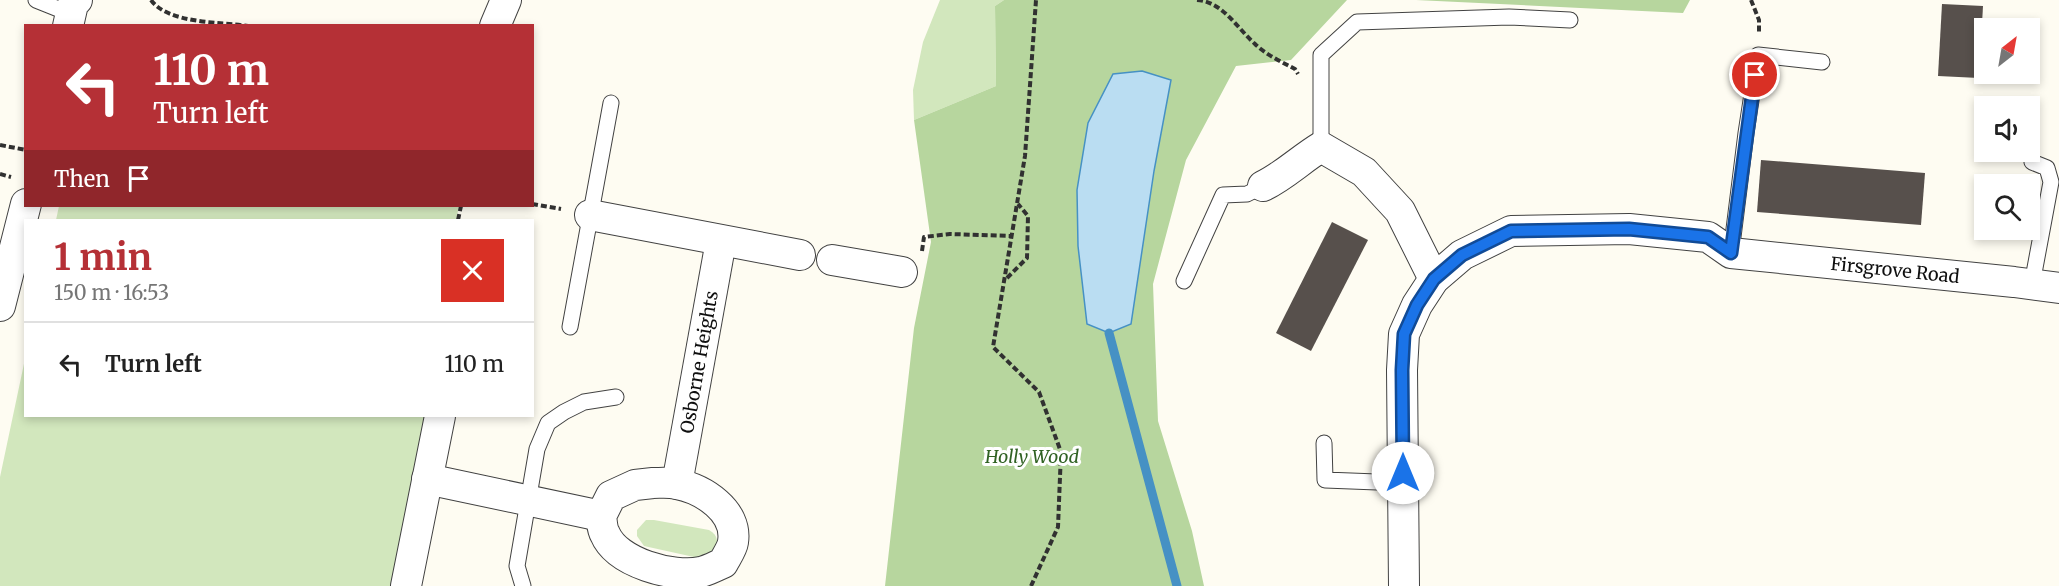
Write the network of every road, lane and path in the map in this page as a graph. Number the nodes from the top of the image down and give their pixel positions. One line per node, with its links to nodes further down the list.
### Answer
1 (36, 0): 7 (lane)
2 (151, 0): 9 (path)
3 (506, 0): 10 (street)
4 (1036, 0): 20 (path)
5 (1197, 0): 14 (path)
6 (1750, 0): 11 (path)
7 (72, 13)
8 (1570, 20): 14 (lane)
9 (232, 24)
10 (496, 24)
11 (1758, 55): 12 (lane); 25 (lane)
12 (1822, 62)
13 (610, 103): 22 (lane)
14 (1321, 112): 16 (lane)
15 (0, 145): 17 (path)
16 (1321, 147): 19 (street); 30 (street)
17 (24, 150)
18 (2032, 162): 32 (lane)
19 (1263, 186): 31 (lane)
20 (1017, 203): 23 (path); 29 (path)
21 (25, 207): 33 (street)
22 (590, 215): 24 (street); 34 (lane)
23 (1012, 236): 28 (path); 29 (path)
24 (721, 241): 26 (street); 40 (street, Osborne Heights)
25 (1731, 253): 30 (street); 32 (street, Firsgrove Road)
26 (800, 255)
27 (832, 260): 28 (street)
28 (902, 272)
29 (1006, 279): 46 (path)
30 (1434, 279): 39 (street)
31 (1184, 281)
32 (2045, 286)
33 (0, 306)
34 (570, 327)
35 (616, 397): 41 (lane)
36 (440, 417): 38 (street)
37 (1324, 443): 39 (lane)
38 (427, 479): 41 (street); 44 (street)
39 (1403, 483): 47 (street)
40 (677, 484): 42 (street); 43 (street)
41 (528, 499): 42 (street); 45 (lane)
42 (601, 516): 43 (street)
43 (660, 578)
44 (406, 586)
45 (523, 586)
46 (1031, 586)
47 (1404, 586)

